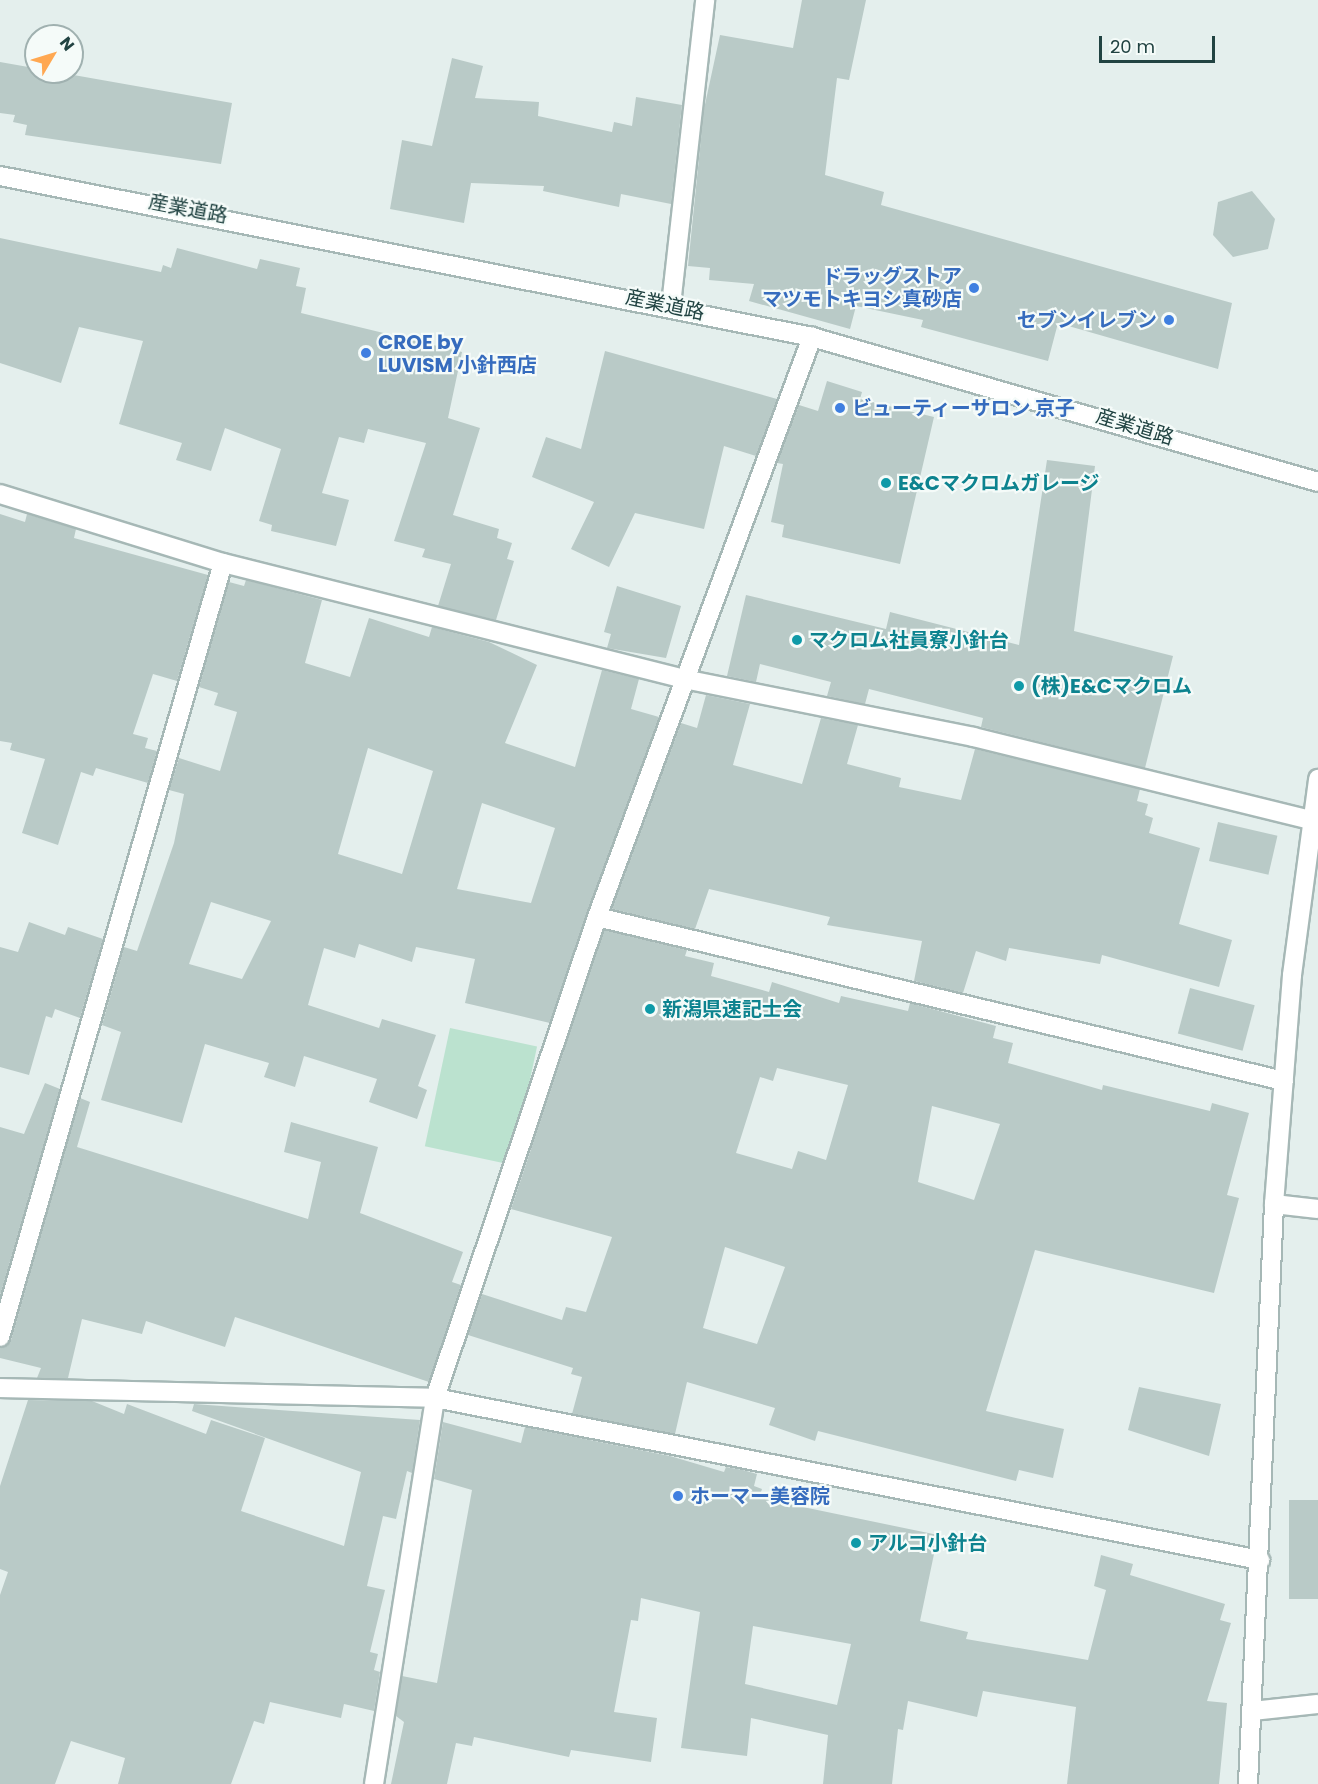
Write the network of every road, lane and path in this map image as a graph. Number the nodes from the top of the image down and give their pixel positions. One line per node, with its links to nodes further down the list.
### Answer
1 (705, 0): 3 (street)
2 (0, 176): 3 (street, 産業道路)
3 (671, 305): 4 (street, 産業道路)
4 (812, 336): 5 (street, 産業道路); 8 (street)
5 (1318, 482)
6 (0, 494): 7 (street)
7 (223, 563): 8 (street); 15 (street)
8 (684, 680): 10 (street); 11 (street)
9 (1318, 779): 10 (street)
10 (1312, 820): 12 (street)
11 (597, 917): 12 (street); 17 (street)
12 (1284, 1081): 13 (street)
13 (1274, 1204): 14 (street); 18 (street)
14 (1318, 1209)
15 (0, 1337)
16 (0, 1388): 17 (street)
17 (435, 1398): 18 (street); 21 (street)
18 (1260, 1560): 20 (street)
19 (1318, 1704): 20 (street)
20 (1252, 1711): 22 (street)
21 (374, 1784)
22 (1248, 1784)

